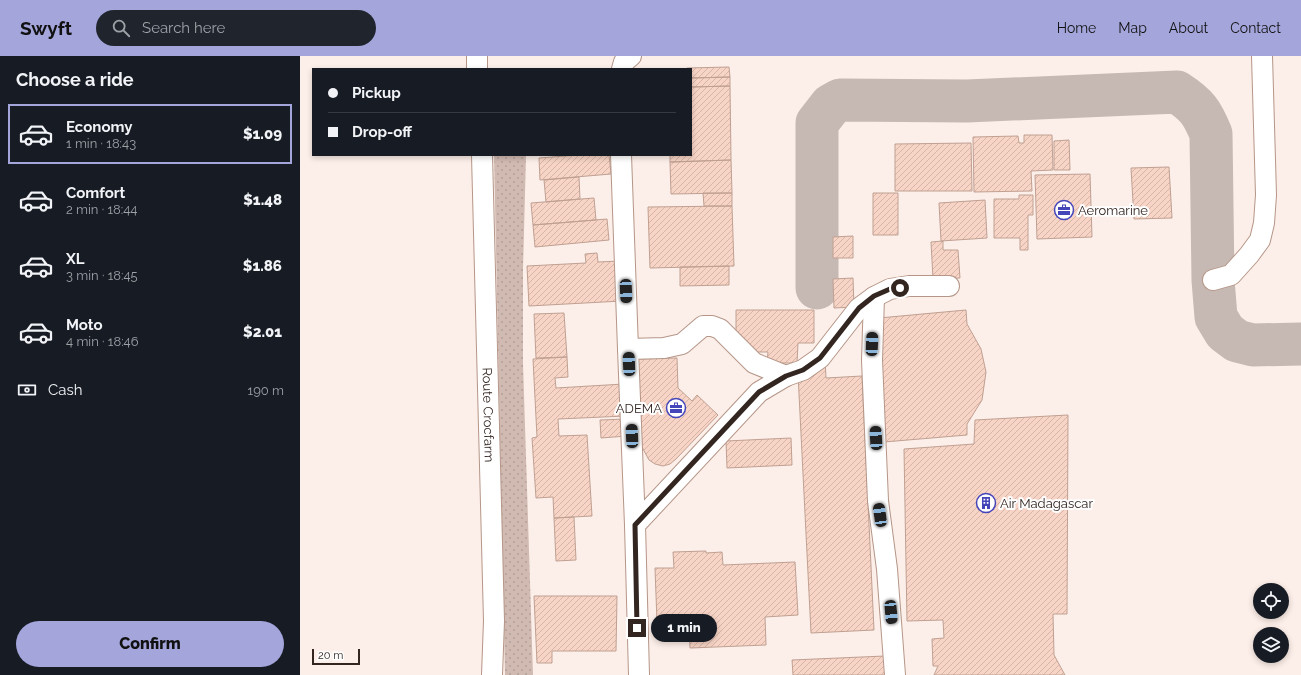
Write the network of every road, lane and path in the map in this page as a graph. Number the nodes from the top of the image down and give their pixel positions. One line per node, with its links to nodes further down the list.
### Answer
1 (476, 56): 4 (street)
2 (631, 56): 5 (street)
3 (1262, 56): 8 (street)
4 (477, 68)
5 (622, 68)
6 (482, 156): 14 (street, Route Crocfarm)
7 (621, 156): 11 (street)
8 (1213, 280)
9 (949, 286): 10 (street)
10 (874, 296): 12 (street); 16 (street)
11 (628, 349): 12 (street); 13 (street)
12 (786, 376): 13 (street)
13 (635, 525): 15 (street)
14 (492, 675)
15 (639, 675)
16 (895, 675)

